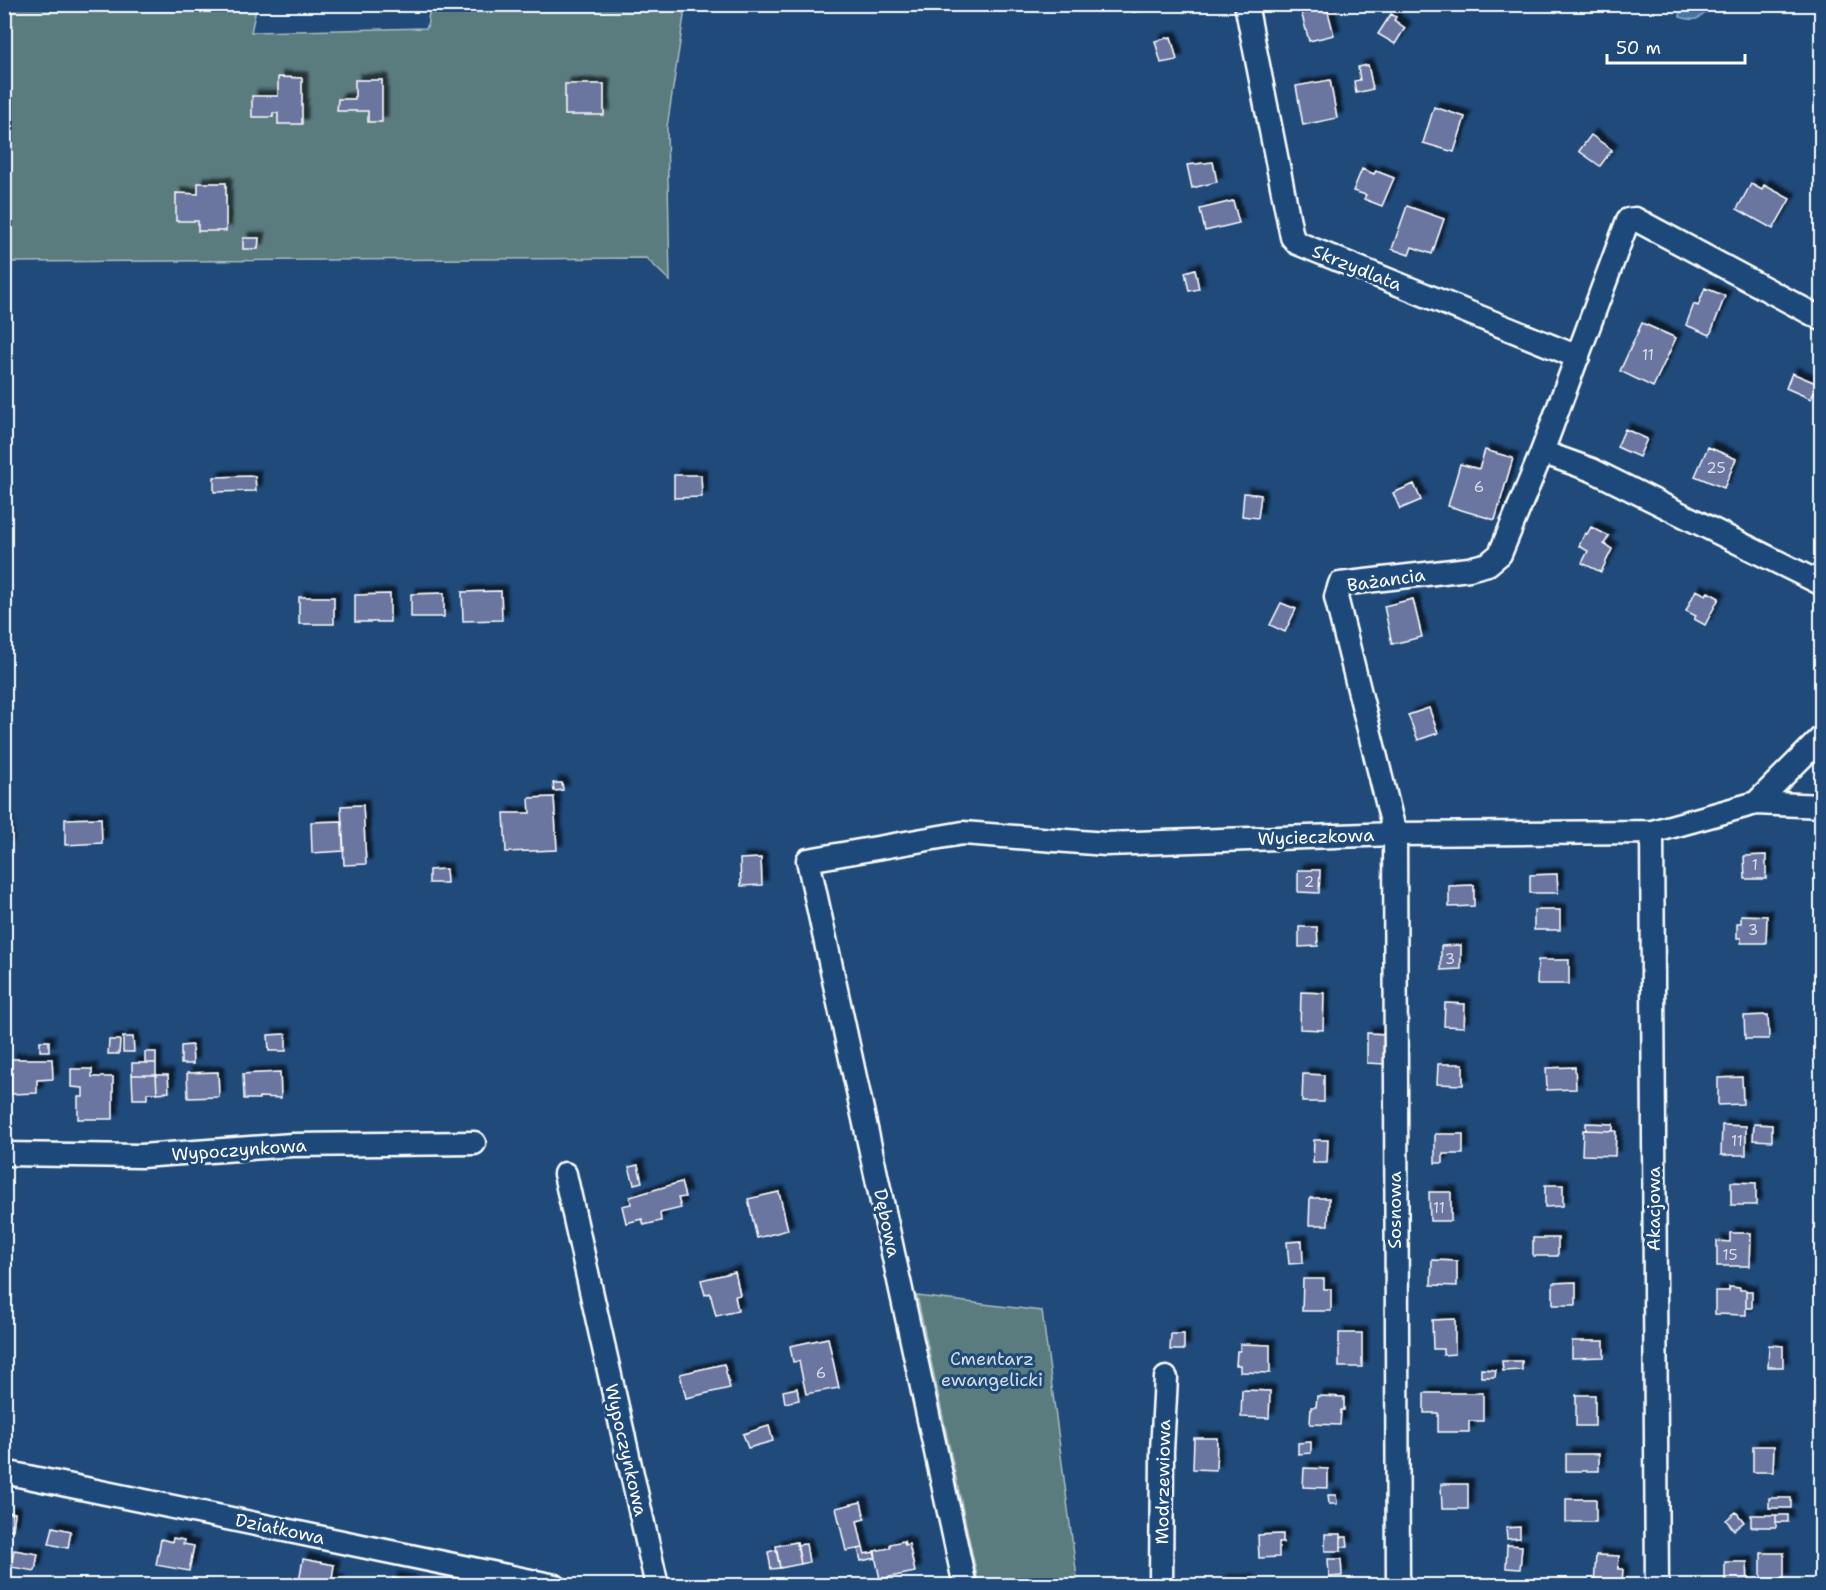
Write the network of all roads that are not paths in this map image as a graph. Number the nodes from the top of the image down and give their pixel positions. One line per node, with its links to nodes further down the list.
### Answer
1 (1246, 4): 3 (street, Skrzydlata)
2 (1821, 319): 3 (street, Bażancia)
3 (1578, 357): 4 (street, Bażancia)
4 (1542, 452): 5 (street); 10 (street, Bażancia)
5 (1821, 584)
6 (1821, 737): 7 (street)
7 (1756, 803): 8 (street, Wycieczkowa); 9 (street, Wycieczkowa)
8 (1821, 806)
9 (1652, 832): 10 (street, Wycieczkowa); 22 (street, Akacjowa)
10 (1395, 834): 11 (street, Wycieczkowa); 21 (street, Sosnowa)
11 (808, 860): 19 (street, Dębowa)
12 (474, 1143): 13 (street, Wypoczynkowa)
13 (4, 1154)
14 (565, 1174): 18 (street, Wypoczynkowa)
15 (1166, 1378): 20 (street, Modrzewiowa)
16 (4, 1472): 17 (street, Działkowa)
17 (555, 1586)
18 (657, 1586)
19 (965, 1586)
20 (1161, 1586)
21 (1398, 1586)
22 (1657, 1586)

